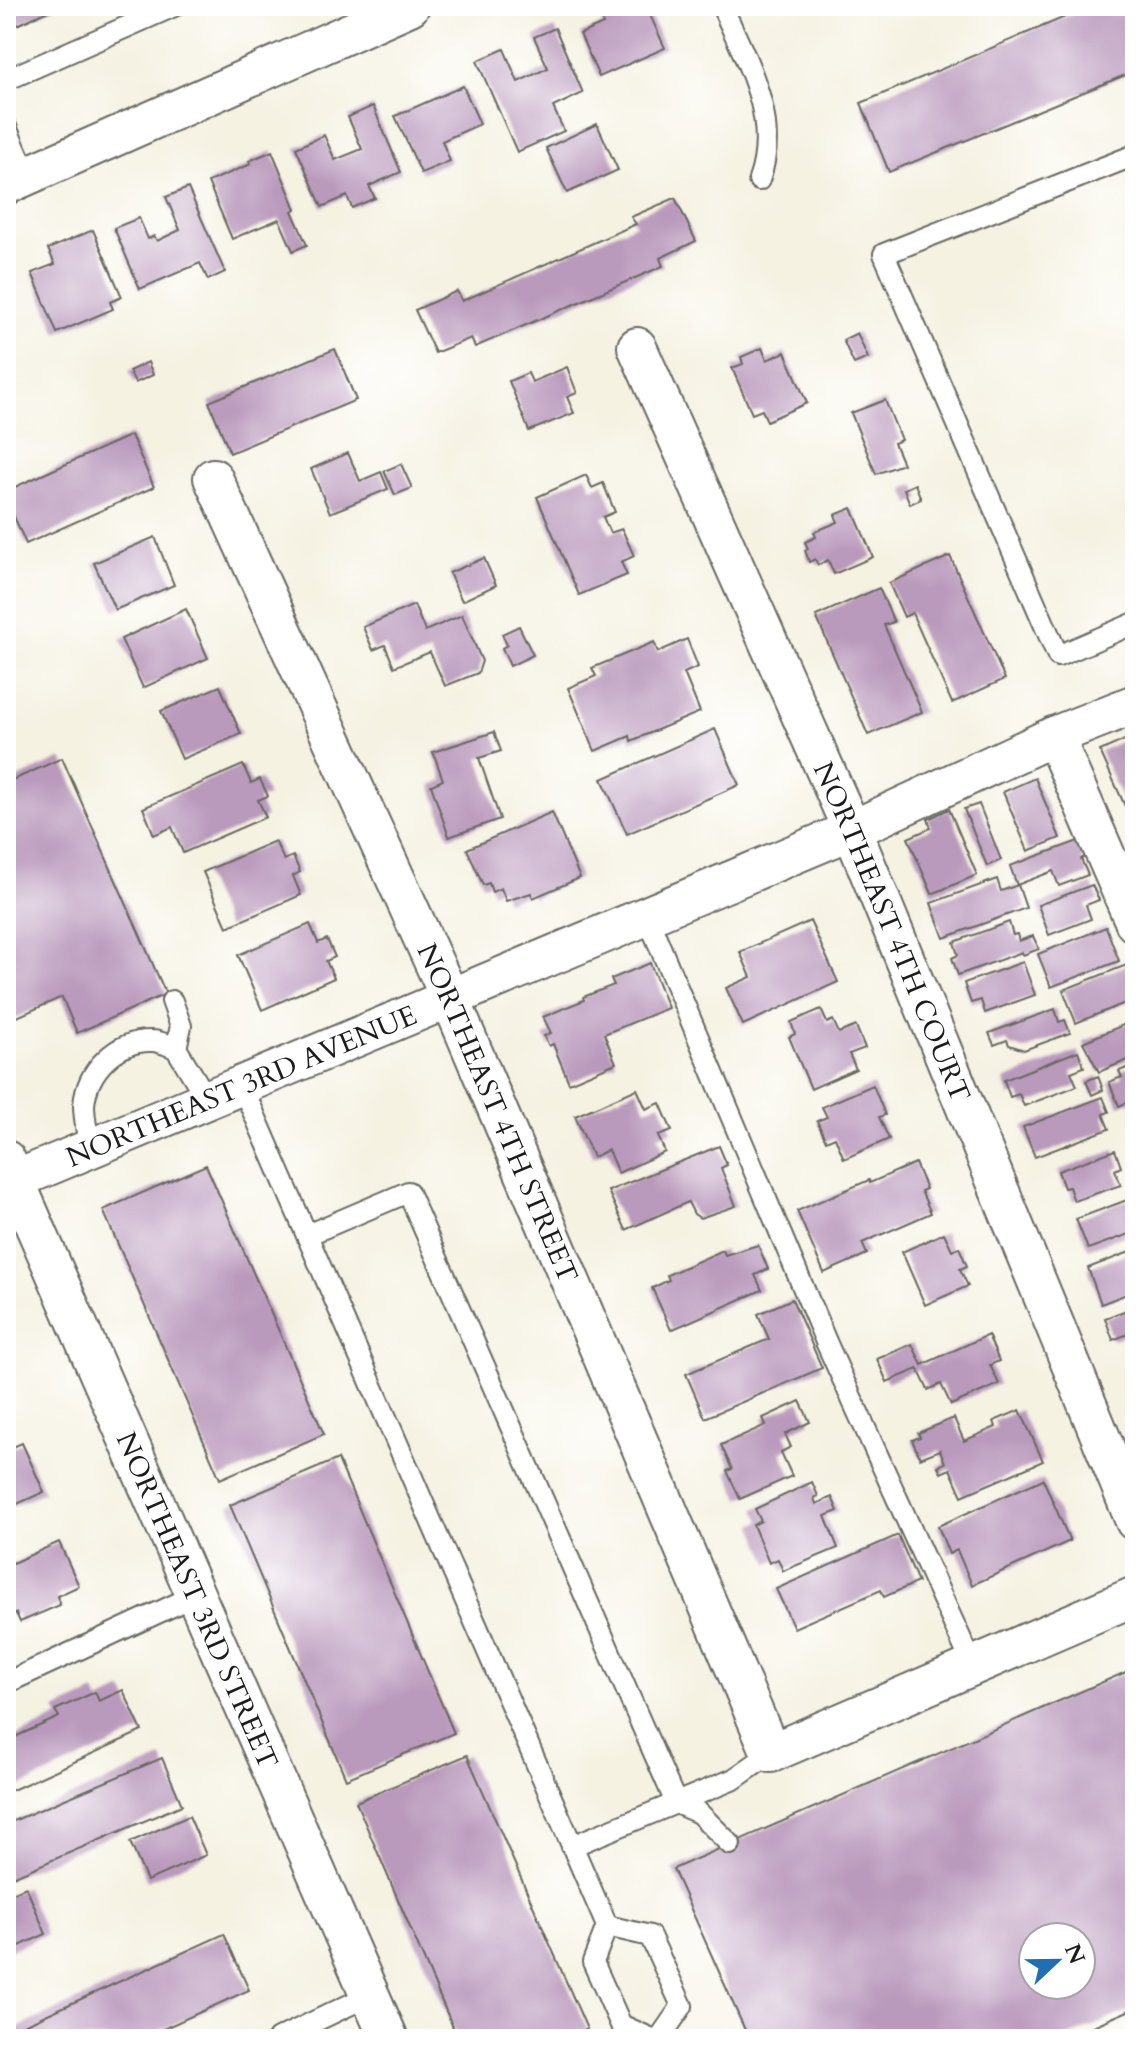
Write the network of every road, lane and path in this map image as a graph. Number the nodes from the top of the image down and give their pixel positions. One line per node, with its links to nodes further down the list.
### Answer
1 (174, 6): 4 (lane)
2 (410, 6): 8 (street)
3 (722, 6): 7 (lane)
4 (6, 80)
5 (6, 127): 8 (lane)
6 (1135, 155): 11 (lane)
7 (759, 180)
8 (16, 181)
9 (637, 347): 14 (street, NORTHEAST 4TH COURT)
10 (213, 478): 17 (street, NORTHEAST 4TH STREET)
11 (1135, 623)
12 (1135, 704): 13 (street, NORTHEAST 3RD AVENUE)
13 (1054, 736): 14 (street, NORTHEAST 3RD AVENUE); 16 (street)
14 (852, 830): 15 (street, NORTHEAST 3RD AVENUE); 24 (street, NORTHEAST 4TH COURT)
15 (647, 916): 17 (street, NORTHEAST 3RD AVENUE); 27 (lane)
16 (1135, 923)
17 (450, 998): 20 (street, NORTHEAST 3RD AVENUE); 29 (street, NORTHEAST 4TH STREET)
18 (172, 1001): 19 (lane)
19 (176, 1048): 20 (lane); 21 (lane)
20 (225, 1092): 21 (street, NORTHEAST 3RD AVENUE); 23 (lane)
21 (89, 1149): 22 (street, NORTHEAST 3RD AVENUE)
22 (9, 1173): 25 (street, NORTHEAST 3RD STREET)
23 (307, 1235): 30 (lane); 32 (lane)
24 (1135, 1521)
25 (196, 1595): 28 (lane); 34 (street, NORTHEAST 3RD STREET)
26 (1135, 1596): 27 (street)
27 (973, 1666): 29 (street)
28 (6, 1683)
29 (771, 1753): 30 (lane)
30 (676, 1803): 31 (lane); 32 (lane)
31 (730, 1844)
32 (572, 1846): 33 (lane)
33 (607, 1926): 37 (lane); 38 (lane)
34 (370, 1995): 35 (lane); 36 (street, NORTHEAST 3RD STREET)
35 (278, 2039)
36 (389, 2039)
37 (652, 2039)
38 (659, 2039)

